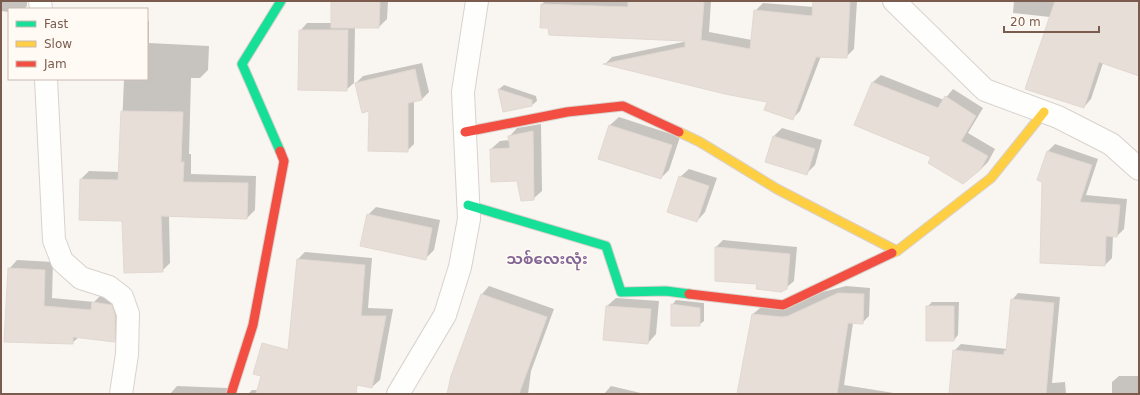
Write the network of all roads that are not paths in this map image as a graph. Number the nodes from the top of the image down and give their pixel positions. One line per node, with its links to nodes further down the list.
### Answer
1 (281, 1): 11 (street)
2 (477, 1): 6 (street)
3 (894, 1): 5 (street)
4 (46, 80): 10 (street)
5 (1044, 112): 7 (street); 9 (street)
6 (465, 132): 8 (street); 9 (street)
7 (1139, 169)
8 (468, 205): 9 (street); 12 (street)
9 (897, 251)
10 (121, 394)
11 (231, 394)
12 (398, 394)

